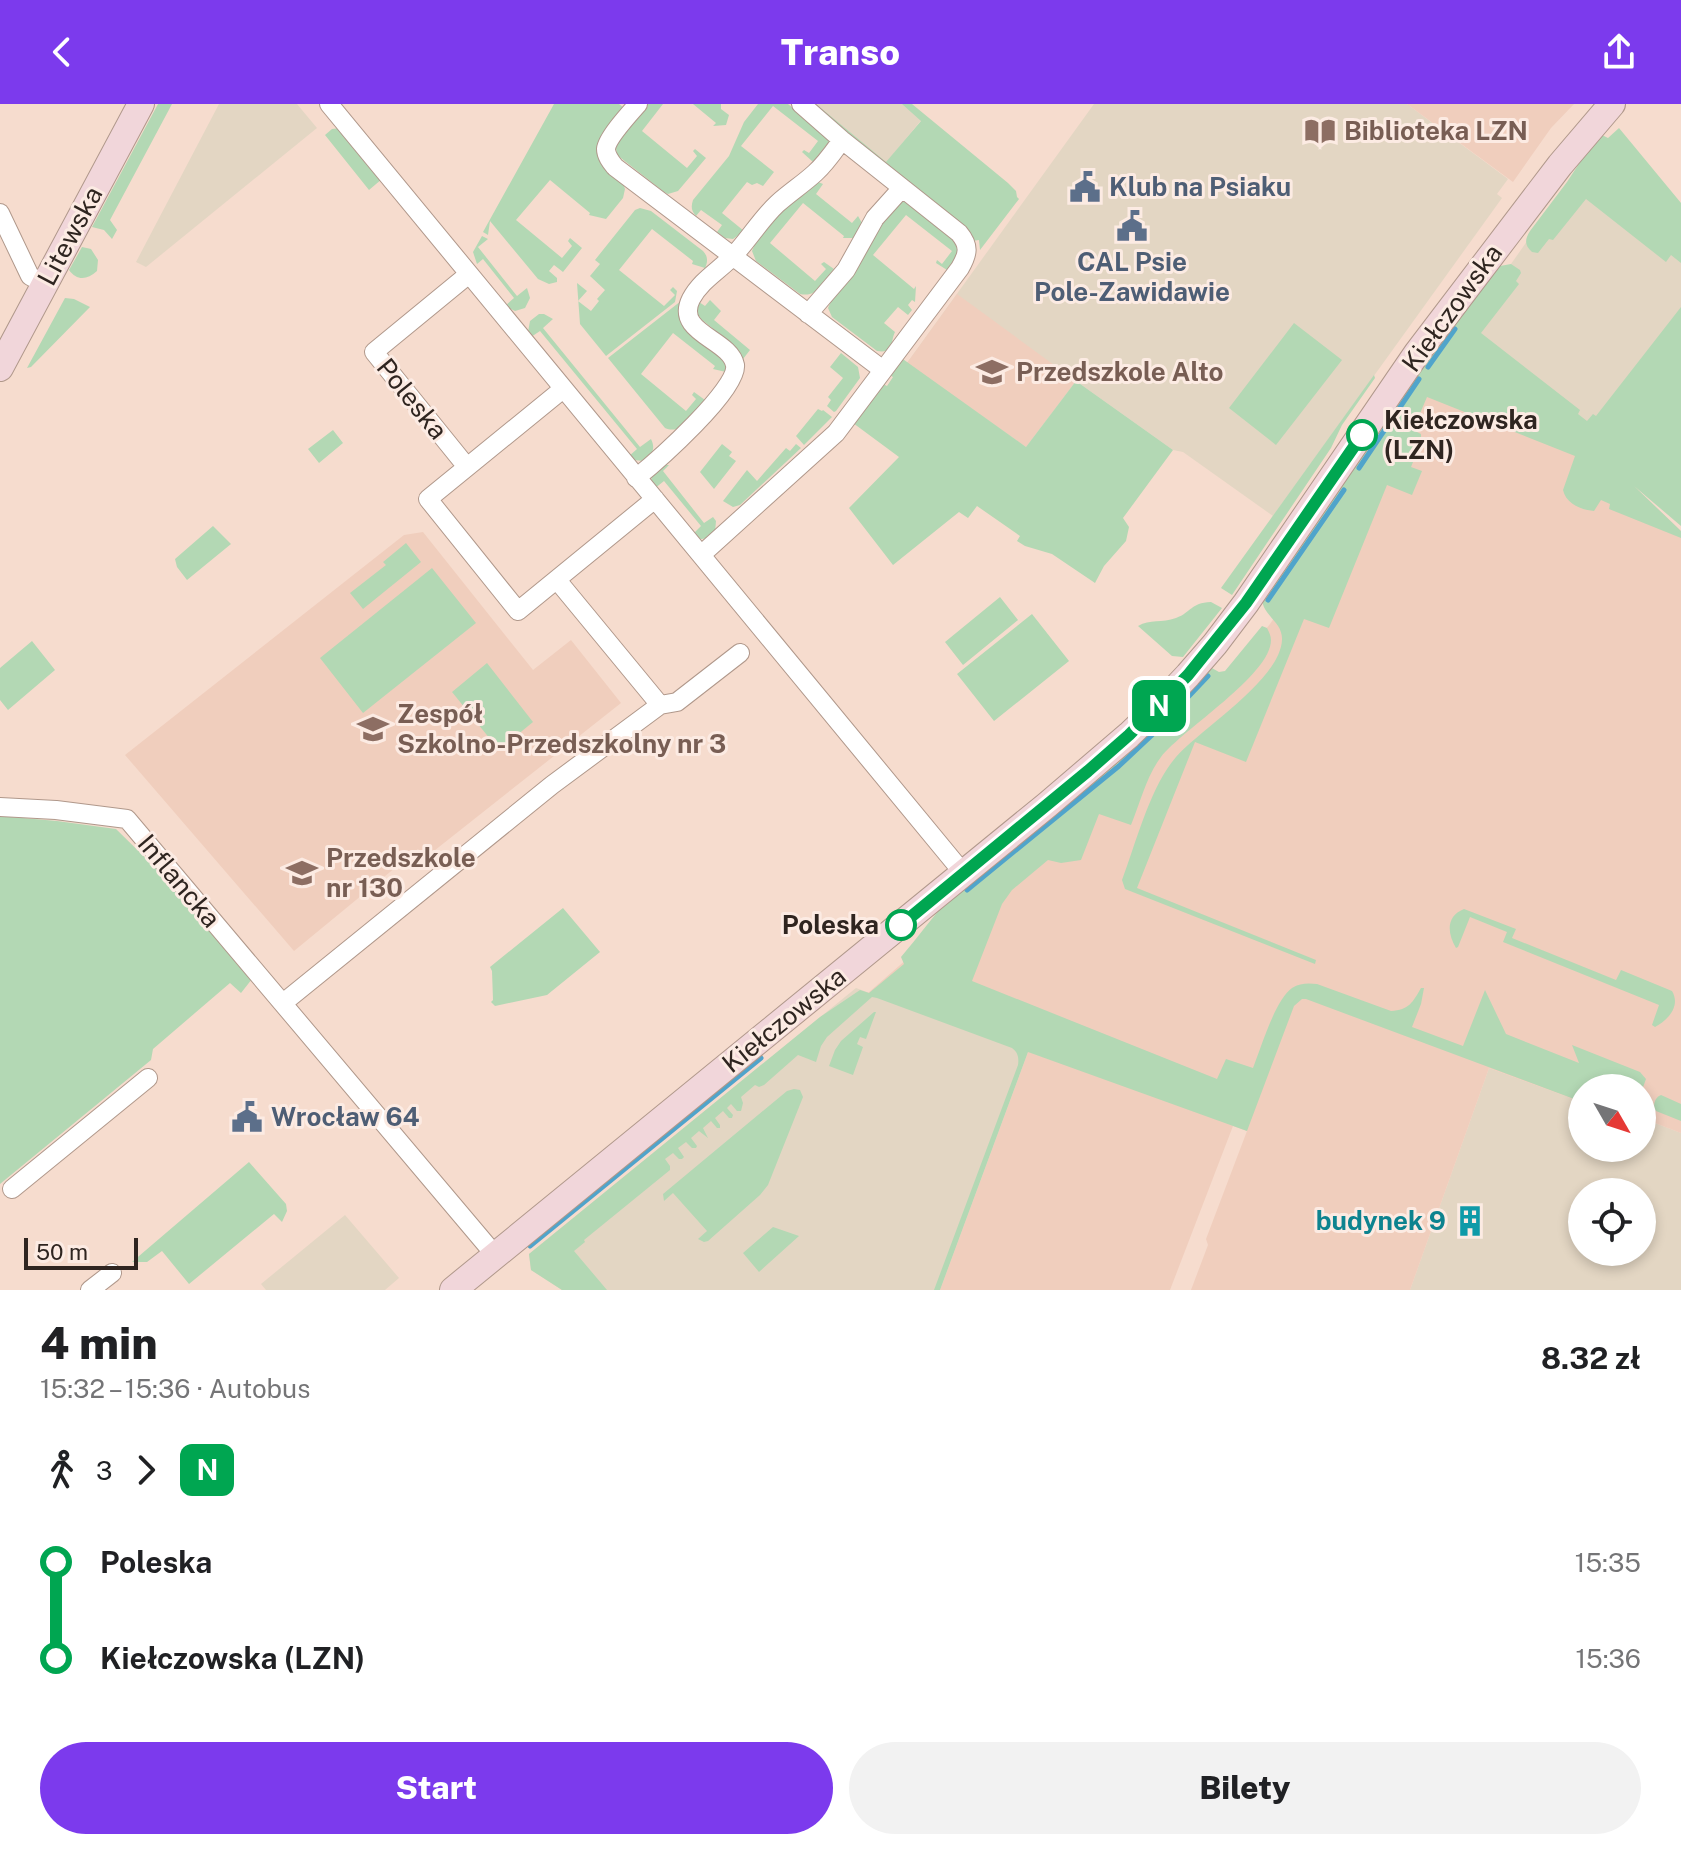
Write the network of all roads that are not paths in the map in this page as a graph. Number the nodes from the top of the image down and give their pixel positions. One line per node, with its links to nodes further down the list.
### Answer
1 (141, 104): 11 (street, Litewska)
2 (329, 104): 10 (street)
3 (638, 104): 9 (street)
4 (801, 104): 6 (street)
5 (1612, 104): 24 (street, Kiełczowska)
6 (842, 140): 7 (street); 9 (street)
7 (902, 188): 12 (street); 14 (street)
8 (0, 213): 11 (street)
9 (732, 257): 12 (street); 17 (street)
10 (469, 274): 15 (street); 16 (street, Poleska)
11 (45, 284): 13 (street, Litewska)
12 (808, 314): 14 (street)
13 (0, 368)
14 (883, 370): 19 (street)
15 (563, 389): 16 (street); 17 (street)
16 (467, 467): 20 (street)
17 (636, 478): 18 (street)
18 (655, 499): 19 (street); 20 (street)
19 (701, 555): 24 (street)
20 (557, 580): 22 (street)
21 (740, 653): 22 (street)
22 (660, 705): 25 (street)
23 (0, 807): 25 (street, Inflancka)
24 (964, 874): 28 (street, Kiełczowska)
25 (283, 1003): 28 (street, Inflancka)
26 (148, 1078): 27 (street)
27 (12, 1189)
28 (495, 1255): 31 (street, Kiełczowska)
29 (112, 1273): 30 (street)
30 (90, 1290)
31 (453, 1290)

